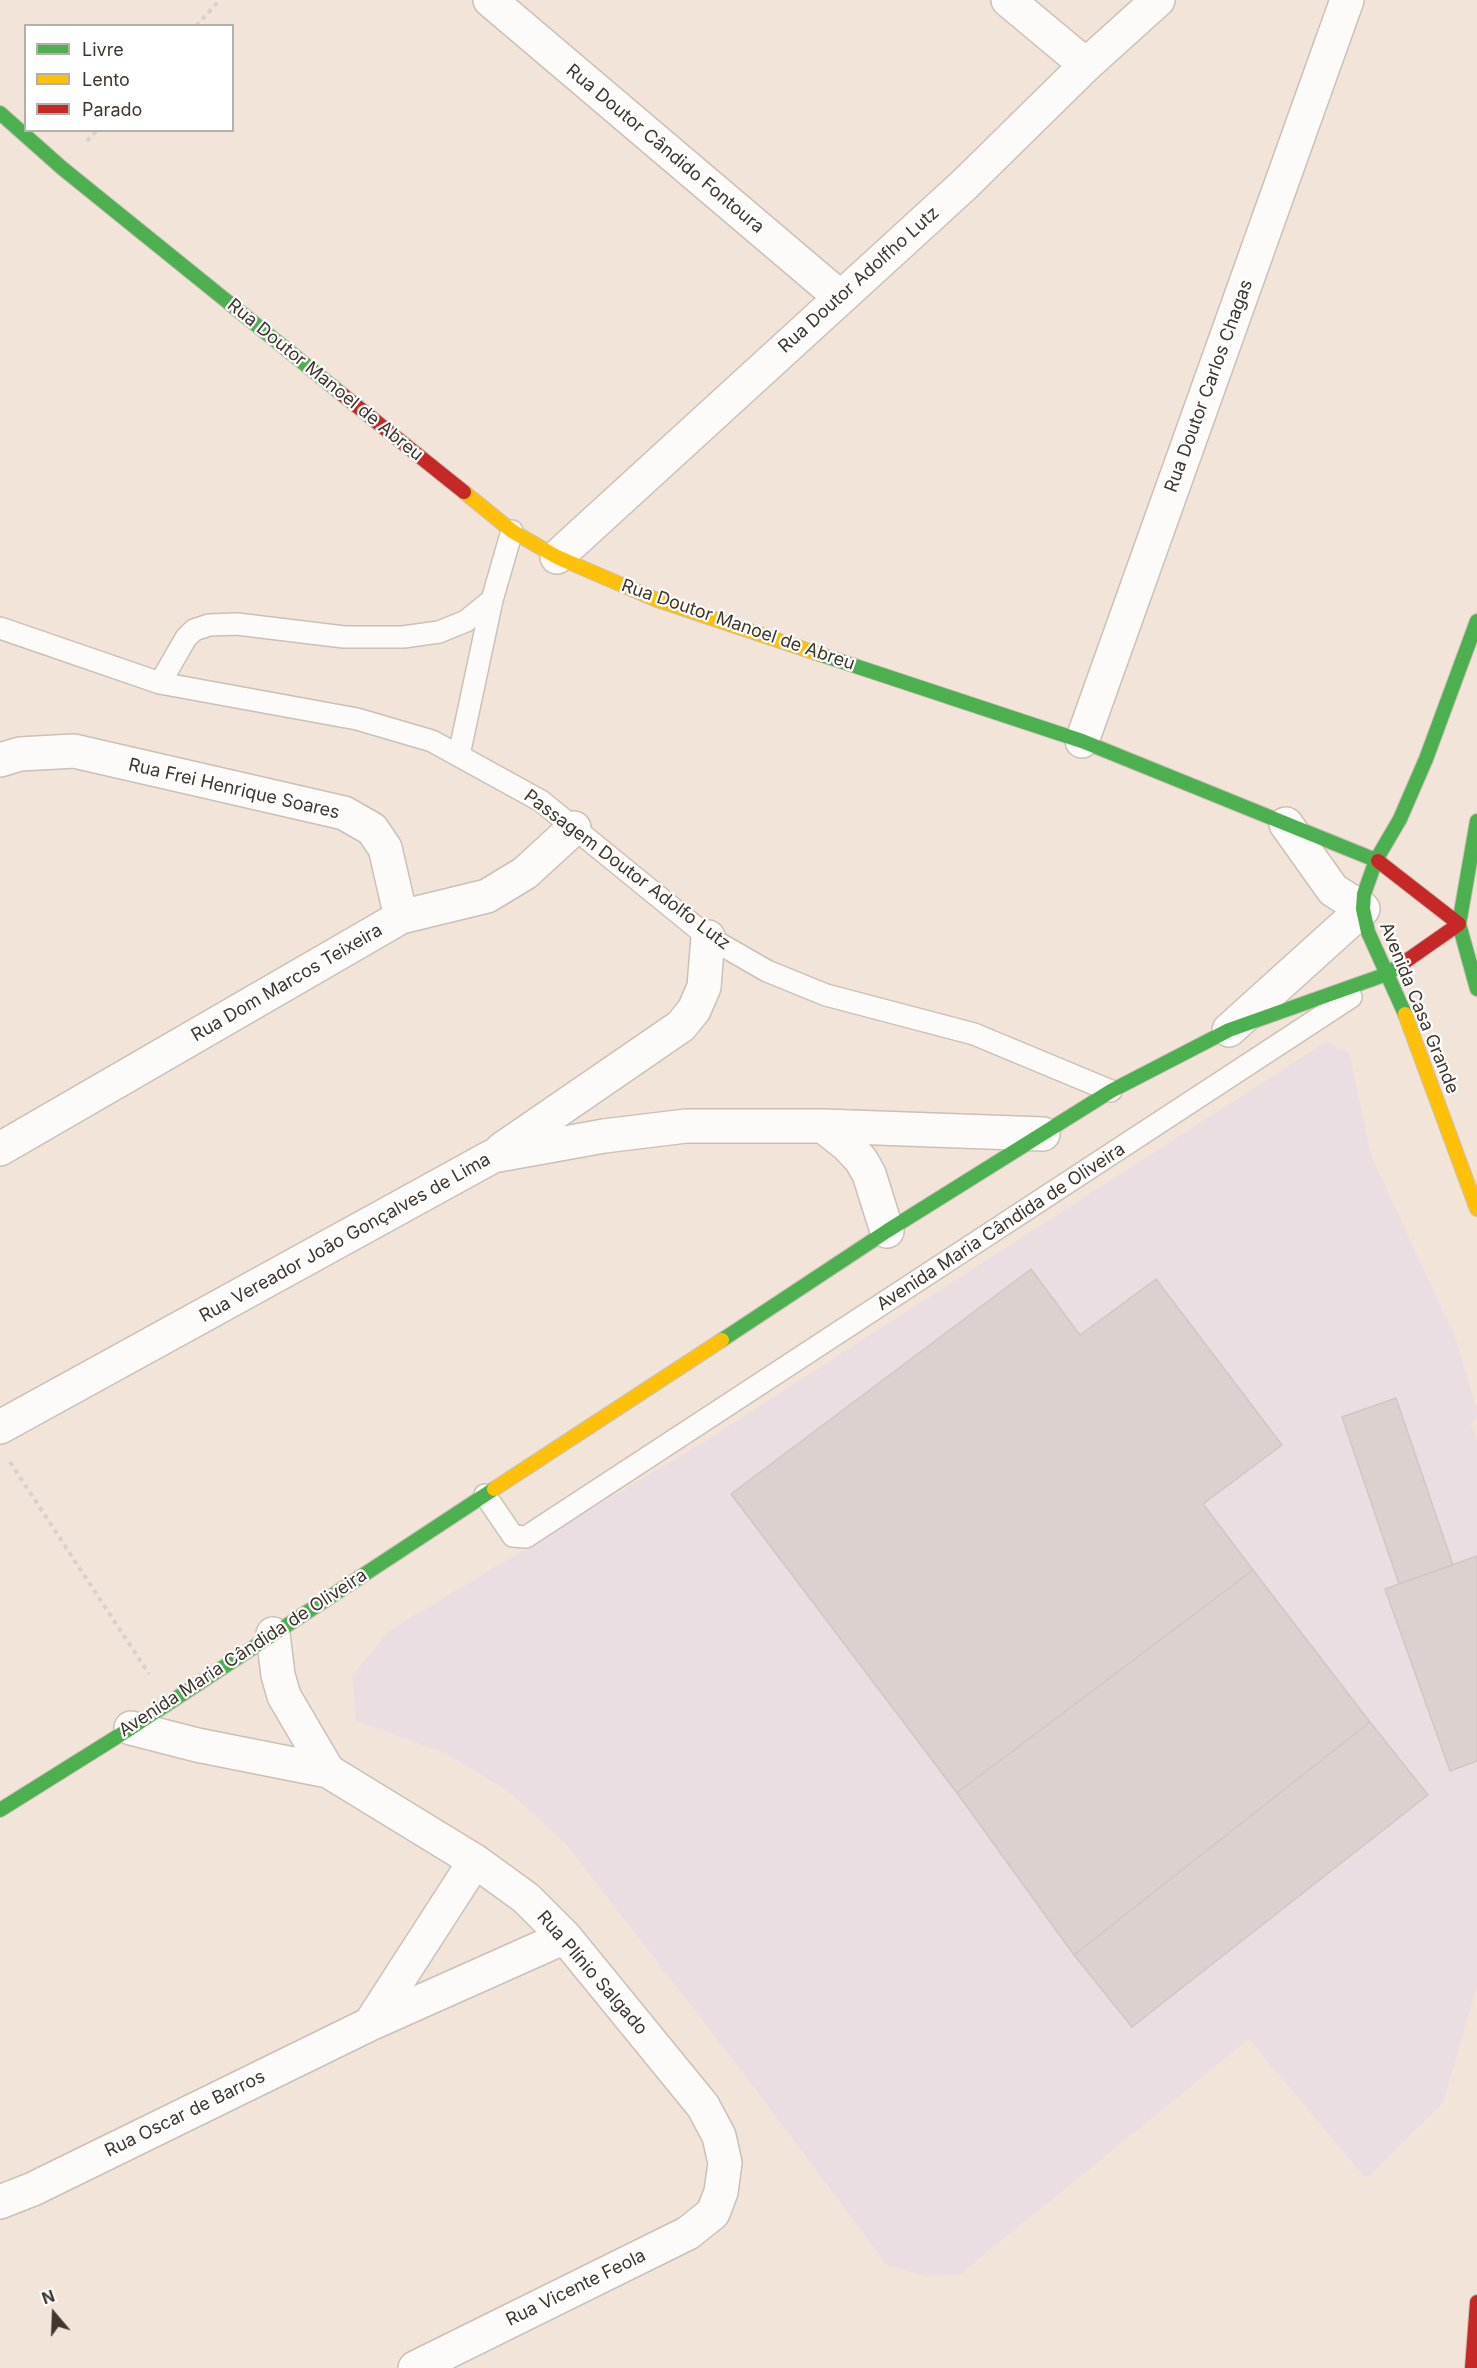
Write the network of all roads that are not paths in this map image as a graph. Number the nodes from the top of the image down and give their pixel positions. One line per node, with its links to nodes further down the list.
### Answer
1 (490, 0): 9 (street, Rua Doutor Cândido Fontoura)
2 (1008, 0): 7 (street)
3 (1158, 0): 7 (street, Rua Doutor Adolfho Lutz)
4 (1322, 0): 6 (street)
5 (1347, 0): 6 (street, Rua Doutor Carlos Chagas)
6 (1336, 31): 16 (street, Rua Doutor Carlos Chagas)
7 (1086, 65): 9 (street, Rua Doutor Adolfho Lutz)
8 (0, 113): 10 (street, Rua Doutor Manoel de Abreu)
9 (840, 297): 11 (street, Rua Doutor Adolfho Lutz)
10 (512, 531): 11 (street, Rua Doutor Manoel de Abreu); 12 (lane)
11 (557, 557): 16 (street, Rua Doutor Manoel de Abreu)
12 (492, 600): 15 (lane); 17 (lane)
13 (1477, 621): 22 (street, Avenida Casa Grande)
14 (0, 628): 15 (lane, Passagem Doutor Adolfo Lutz)
15 (160, 683): 17 (lane, Passagem Doutor Adolfo Lutz)
16 (1082, 741): 20 (street, Rua Doutor Manoel de Abreu)
17 (459, 755): 21 (lane, Passagem Doutor Adolfo Lutz)
18 (0, 760): 24 (street, Rua Frei Henrique Soares)
19 (1477, 820): 25 (street)
20 (1286, 824): 22 (street, Rua Doutor Manoel de Abreu); 23 (street)
21 (574, 828): 24 (street, Rua Dom Marcos Teixeira); 26 (lane, Passagem Doutor Adolfo Lutz)
22 (1376, 860): 23 (street, Avenida Casa Grande); 25 (street, Rua Doutor Manoel de Abreu)
23 (1363, 909): 27 (street, Avenida Casa Grande); 29 (street, Avenida Maria Cândida de Oliveira)
24 (401, 917): 33 (street, Rua Dom Marcos Teixeira)
25 (1459, 924): 27 (street); 28 (street)
26 (708, 937): 30 (lane, Passagem Doutor Adolfo Lutz); 34 (street)
27 (1387, 974): 29 (street, Avenida Maria Cândida de Oliveira); 35 (street, Avenida Casa Grande); 38 (lane, Avenida Maria Cândida de Oliveira)
28 (1477, 989)
29 (1229, 1029): 30 (street, Avenida Maria Cândida de Oliveira)
30 (1111, 1091): 32 (street, Avenida Maria Cândida de Oliveira)
31 (823, 1126): 32 (street, Rua Vereador João Gonçalves de Lima); 34 (street, Rua Vereador João Gonçalves de Lima); 36 (street)
32 (1043, 1134): 36 (street, Avenida Maria Cândida de Oliveira)
33 (0, 1149)
34 (493, 1156): 37 (street, Rua Vereador João Gonçalves de Lima)
35 (1477, 1209)
36 (887, 1231): 38 (street, Avenida Maria Cândida de Oliveira)
37 (3, 1442)
38 (485, 1495): 39 (street, Avenida Maria Cândida de Oliveira)
39 (273, 1634): 40 (street, Avenida Maria Cândida de Oliveira); 41 (street, Rua Plínio Salgado)
40 (131, 1728): 41 (street, Rua Plínio Salgado); 42 (street, Avenida Maria Cândida de Oliveira)
41 (328, 1771): 43 (street, Rua Plínio Salgado)
42 (0, 1810)
43 (475, 1861): 44 (street, Rua Plínio Salgado); 45 (street)
44 (566, 1937): 45 (street, Rua Oscar de Barros); 46 (street, Rua Plínio Salgado)
45 (370, 2024): 47 (street, Rua Oscar de Barros)
46 (721, 2192): 49 (street, Rua Vicente Feola)
47 (0, 2202)
48 (1477, 2302): 50 (street)
49 (415, 2368)
50 (1472, 2368)

